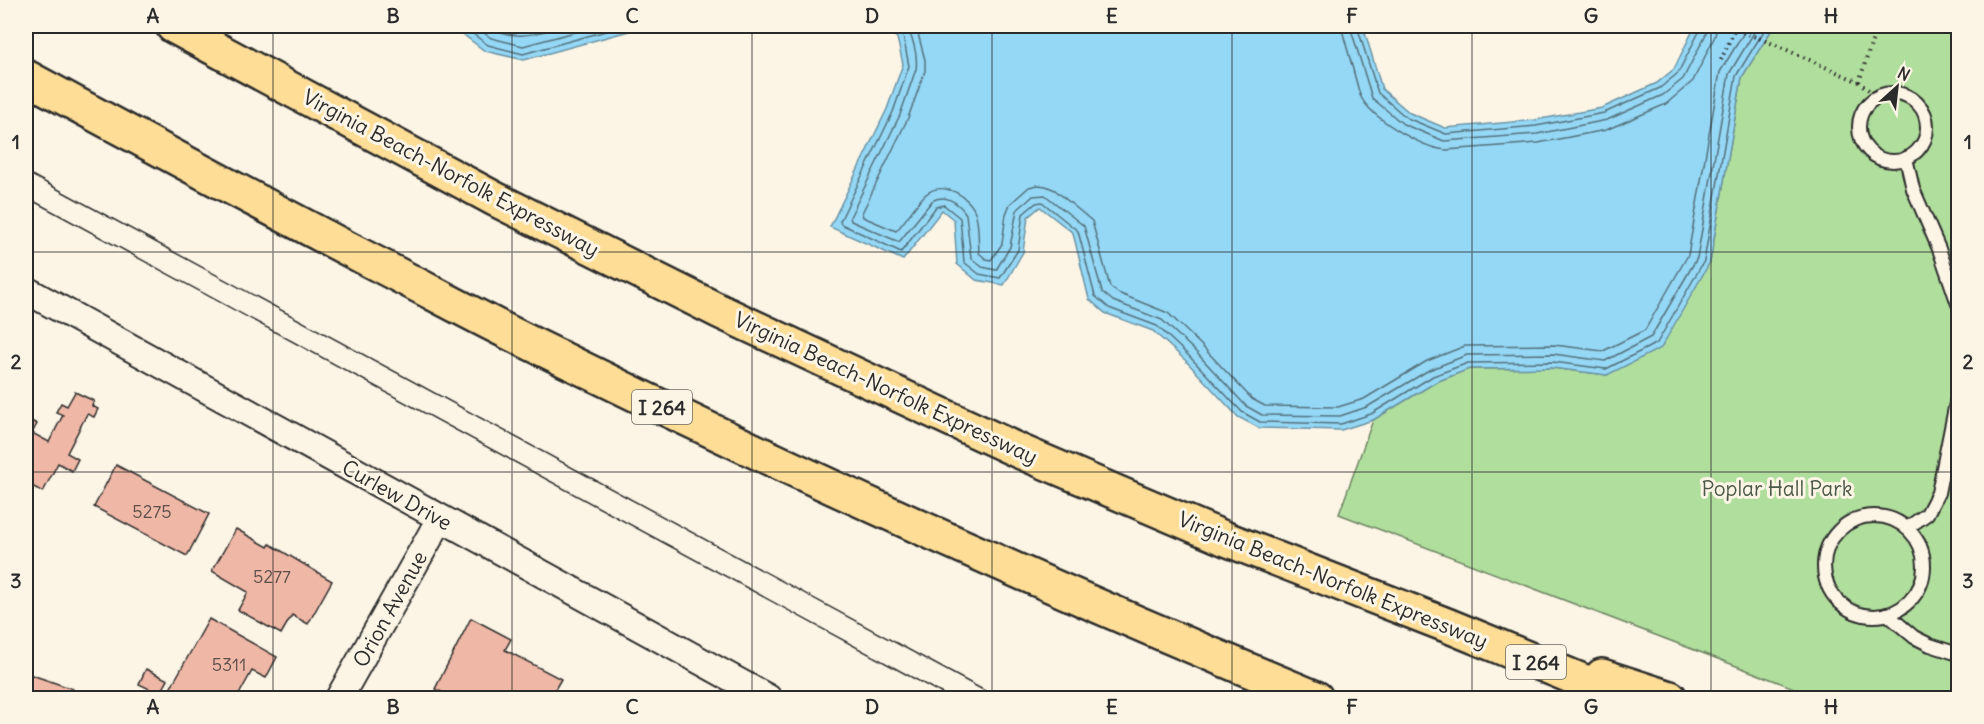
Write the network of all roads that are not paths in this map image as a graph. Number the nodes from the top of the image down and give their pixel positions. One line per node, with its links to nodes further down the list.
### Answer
1 (173, 26): 10 (highway, Virginia Beach-Norfolk Expressway / I 264)
2 (26, 77): 14 (highway, I 264)
3 (1906, 159): 3 (lane); 5 (lane)
4 (26, 290): 7 (street, Curlew Drive)
5 (1959, 304)
6 (1959, 393): 8 (lane)
7 (440, 519): 12 (street, Orion Avenue); 13 (street, Curlew Drive)
8 (1907, 528): 9 (lane); 9 (lane)
9 (1887, 614): 11 (lane)
10 (1449, 626): 15 (highway, Virginia Beach-Norfolk Expressway / I 264); 16 (highway)
11 (1959, 654)
12 (339, 699)
13 (768, 699)
14 (1316, 699)
15 (1624, 699)
16 (1670, 699)

